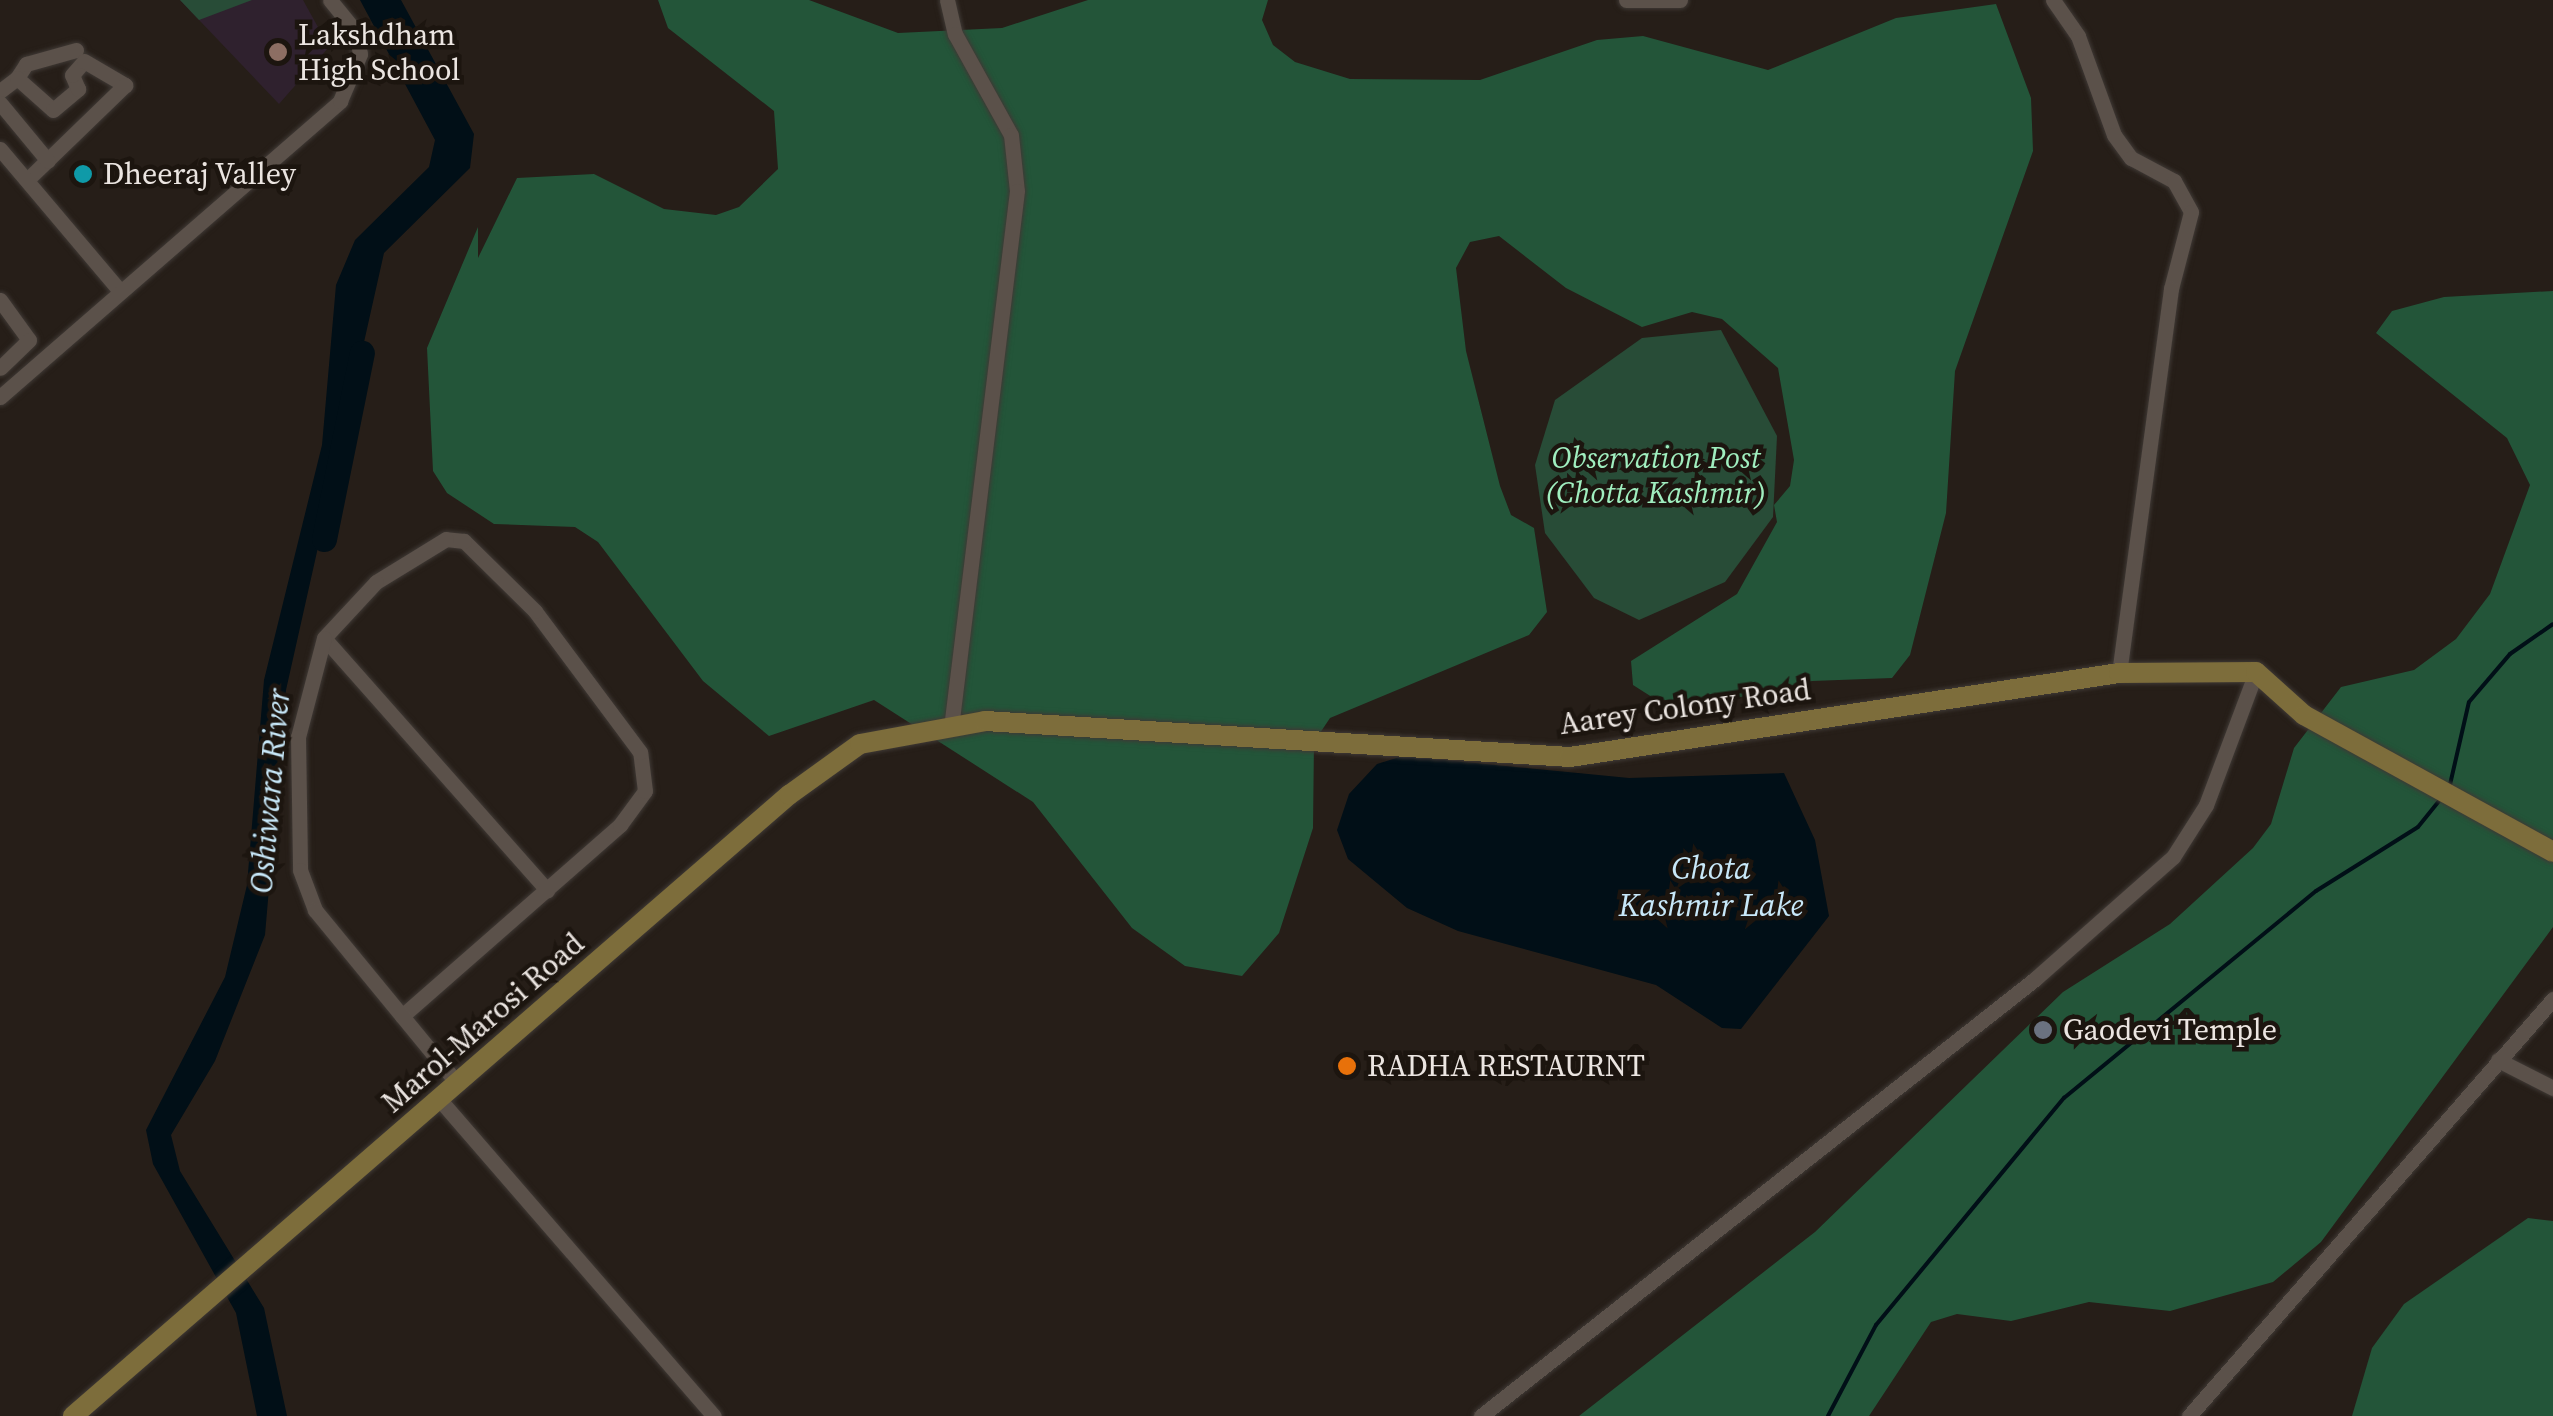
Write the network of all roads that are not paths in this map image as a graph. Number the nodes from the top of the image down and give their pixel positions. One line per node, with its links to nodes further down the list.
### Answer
1 (330, 0): 13 (street)
2 (1626, 0): 3 (street)
3 (1680, 0)
4 (2053, 0): 19 (street)
5 (952, 3): 20 (street)
6 (76, 50): 7 (street)
7 (17, 78): 8 (street); 11 (street)
8 (0, 91)
9 (0, 104): 11 (street)
10 (0, 149): 12 (street)
11 (48, 162): 12 (street)
12 (27, 180): 13 (street)
13 (120, 291): 16 (street)
14 (0, 300): 15 (street)
15 (0, 368)
16 (2, 391)
17 (324, 638): 23 (street); 23 (street); 25 (street)
18 (2256, 672): 19 (main road, Aarey Colony Road); 22 (main road); 32 (street)
19 (2119, 674): 20 (main road, Aarey Colony Road)
20 (951, 728): 21 (main road, Aarey Colony Road)
21 (789, 796): 27 (main road, Marol-Marosi Road)
22 (2553, 852)
23 (546, 890): 25 (street)
24 (2553, 999): 26 (street)
25 (402, 1016): 27 (street)
26 (2498, 1060): 28 (street); 33 (street)
27 (458, 1084): 29 (main road, Marol-Marosi Road)
28 (2553, 1088)
29 (440, 1100): 30 (main road, Marol-Marosi Road); 31 (street)
30 (73, 1416)
31 (714, 1416)
32 (1481, 1416)
33 (2188, 1416)

